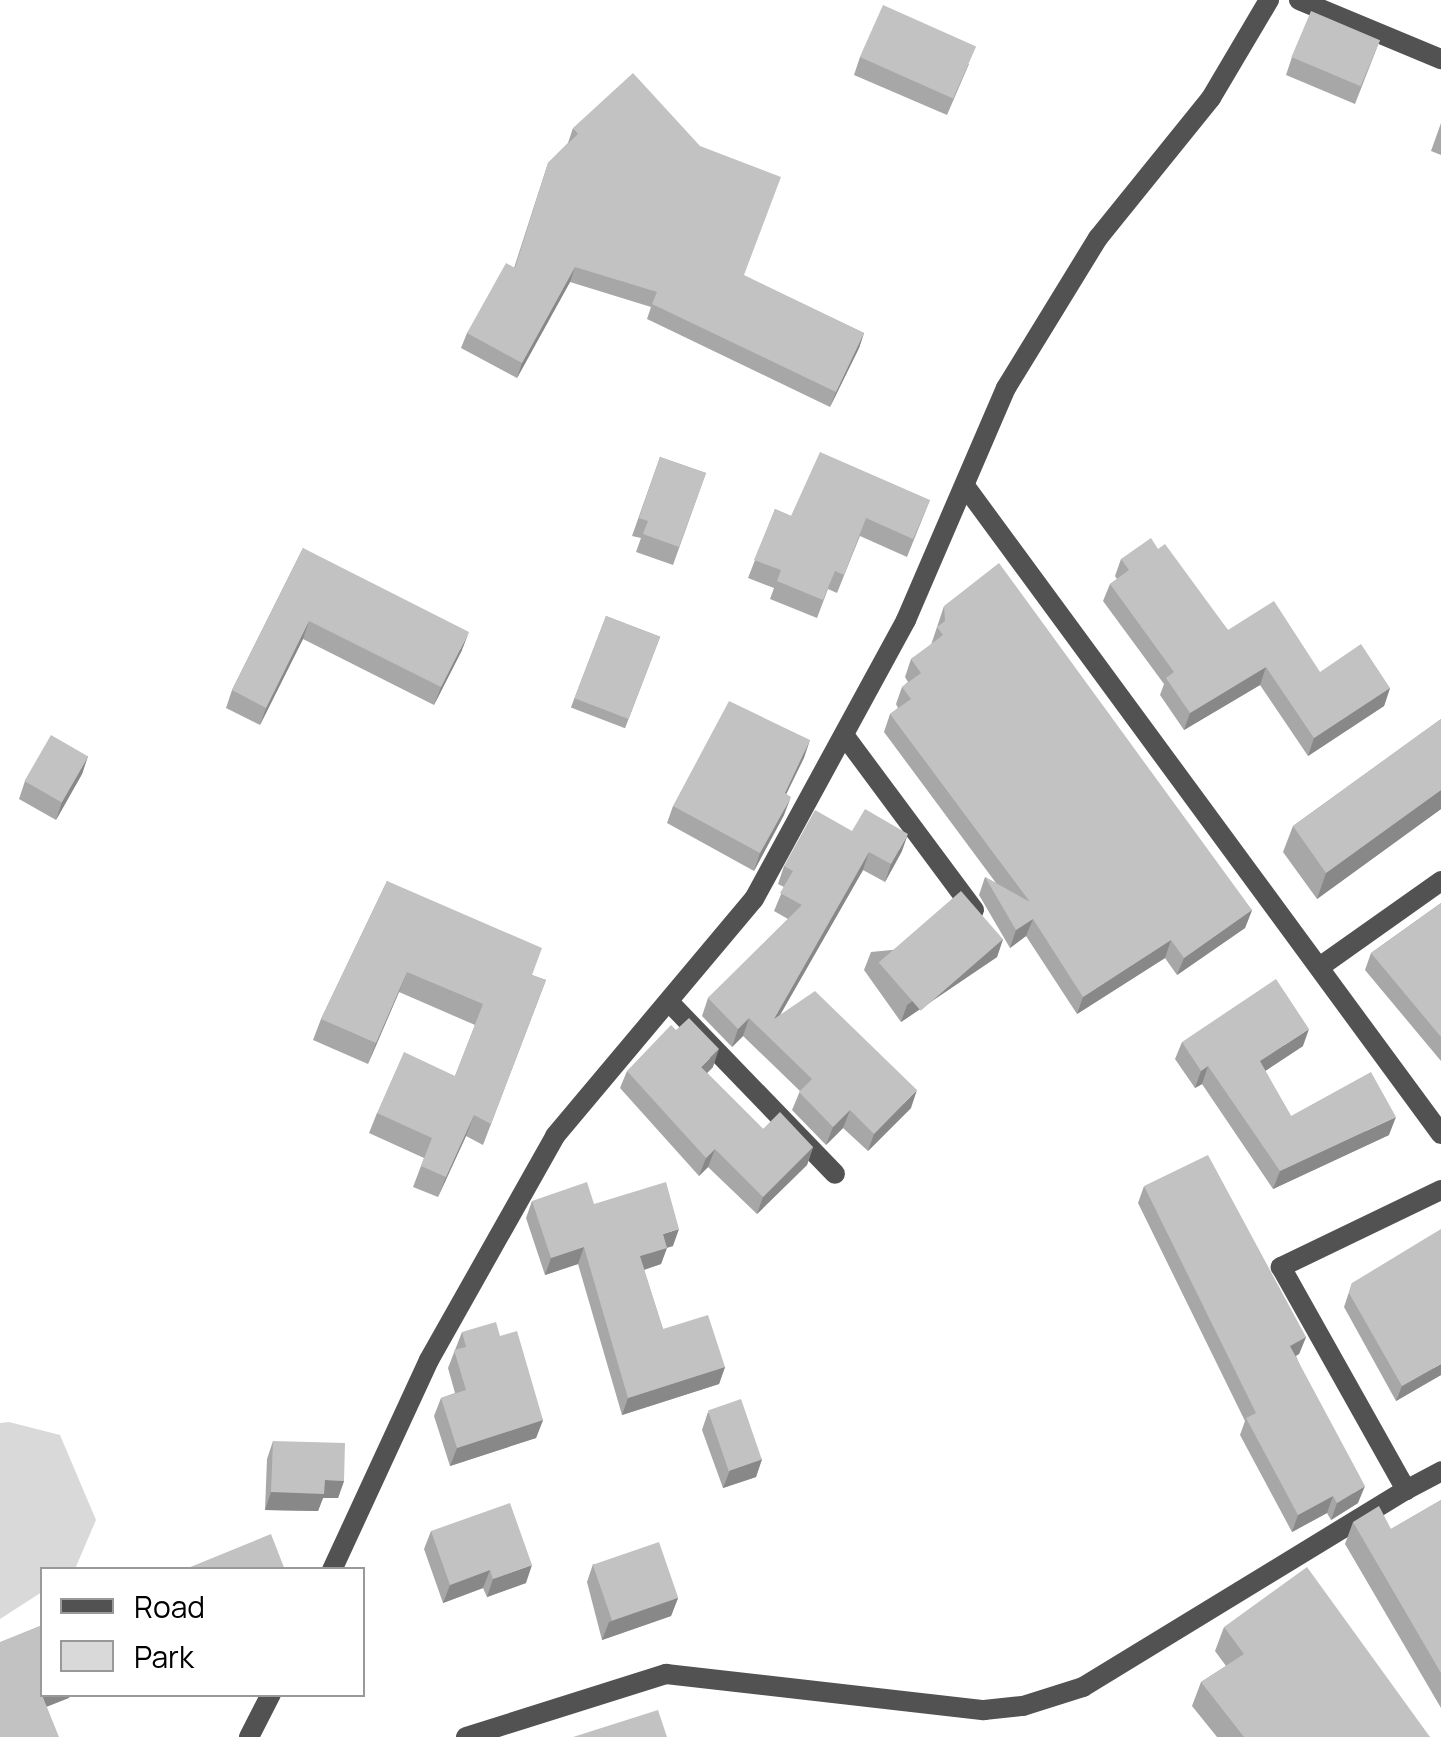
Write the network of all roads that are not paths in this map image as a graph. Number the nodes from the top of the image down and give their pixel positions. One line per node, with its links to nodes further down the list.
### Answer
1 (1268, 0): 4 (street)
2 (1299, 0): 3 (street)
3 (1441, 59)
4 (965, 486): 5 (street); 8 (street)
5 (844, 735): 7 (street); 9 (street)
6 (1441, 881): 8 (street)
7 (986, 927)
8 (1321, 966): 10 (street)
9 (671, 1004): 11 (street); 15 (street)
10 (1441, 1134)
11 (835, 1174)
12 (1441, 1190): 14 (street)
13 (1441, 1471): 14 (street)
14 (1406, 1490): 18 (street)
15 (333, 1567)
16 (270, 1697): 17 (street)
17 (249, 1737)
18 (466, 1737)

